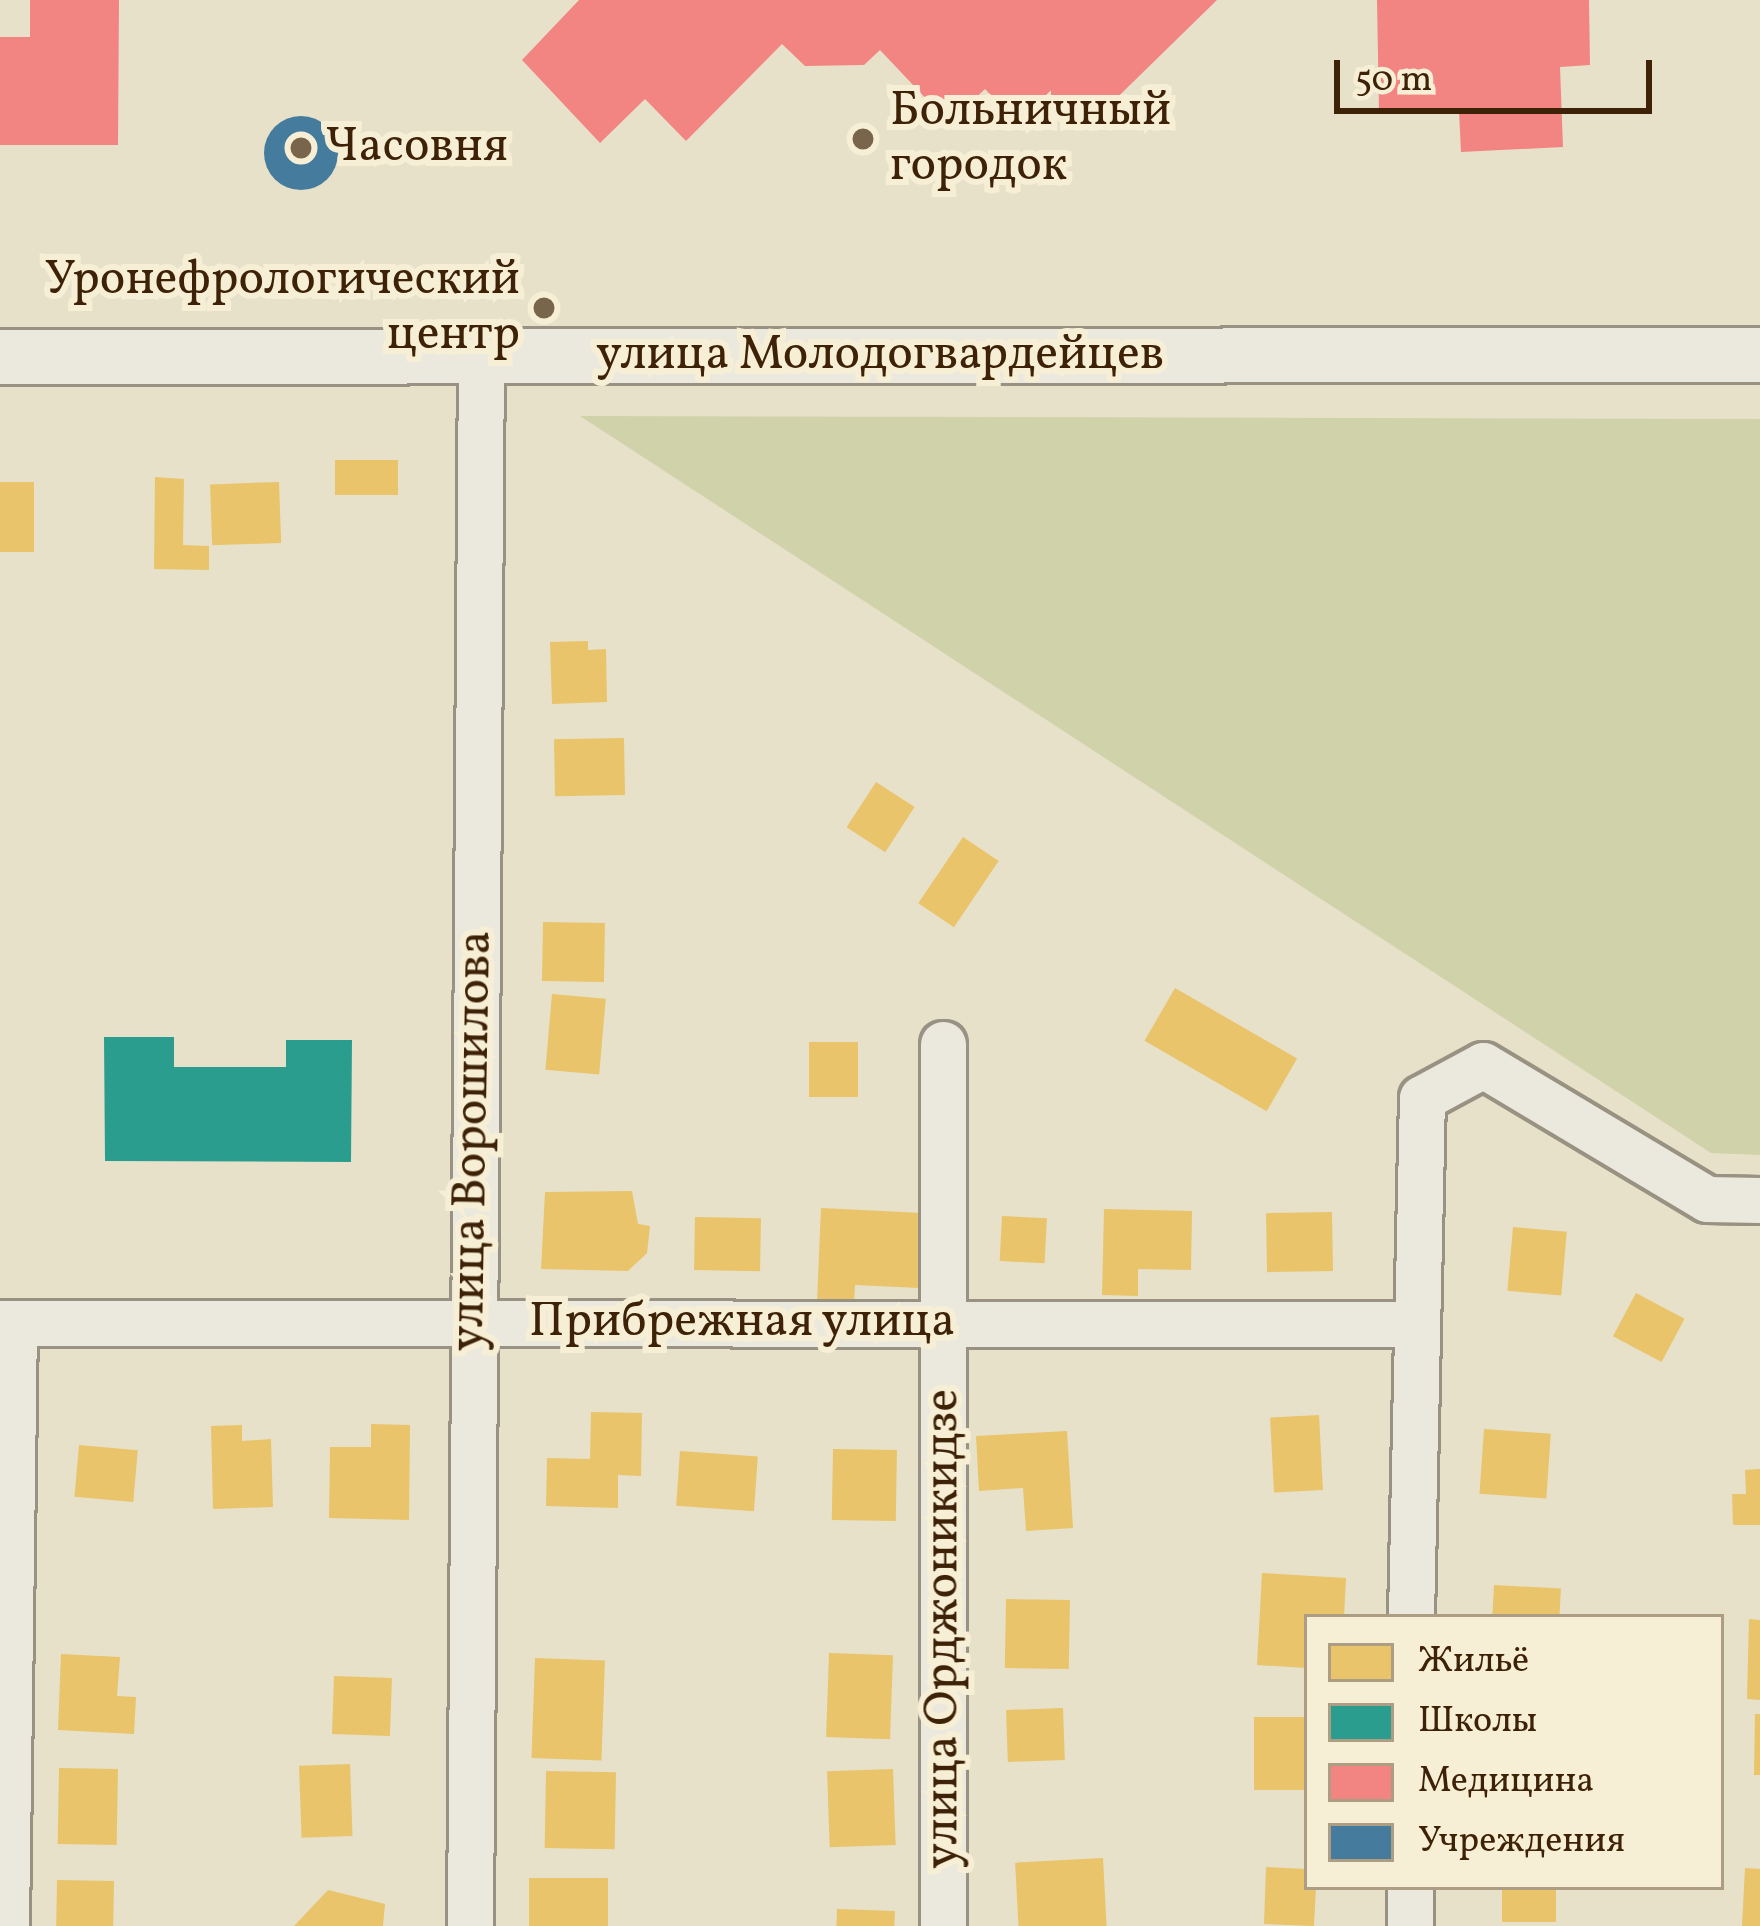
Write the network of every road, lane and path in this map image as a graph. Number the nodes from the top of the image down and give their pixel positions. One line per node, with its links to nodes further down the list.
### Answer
1 (1760, 355): 3 (street, улица Молодогвардейцев)
2 (0, 357): 3 (street, улица Молодогвардейцев)
3 (481, 357): 7 (street, улица Ворошилова)
4 (943, 1044): 8 (street, улица Орджоникидзе)
5 (1760, 1200): 9 (street)
6 (7, 1323): 7 (street, Прибрежная улица); 12 (street)
7 (471, 1323): 8 (street, Прибрежная улица); 13 (street, улица Ворошилова)
8 (944, 1324): 9 (street, Прибрежная улица); 14 (street, улица Орджоникидзе)
9 (1412, 1324): 10 (street)
10 (1411, 1614)
11 (1410, 1890): 15 (street)
12 (6, 1926)
13 (470, 1926)
14 (943, 1926)
15 (1410, 1926)

